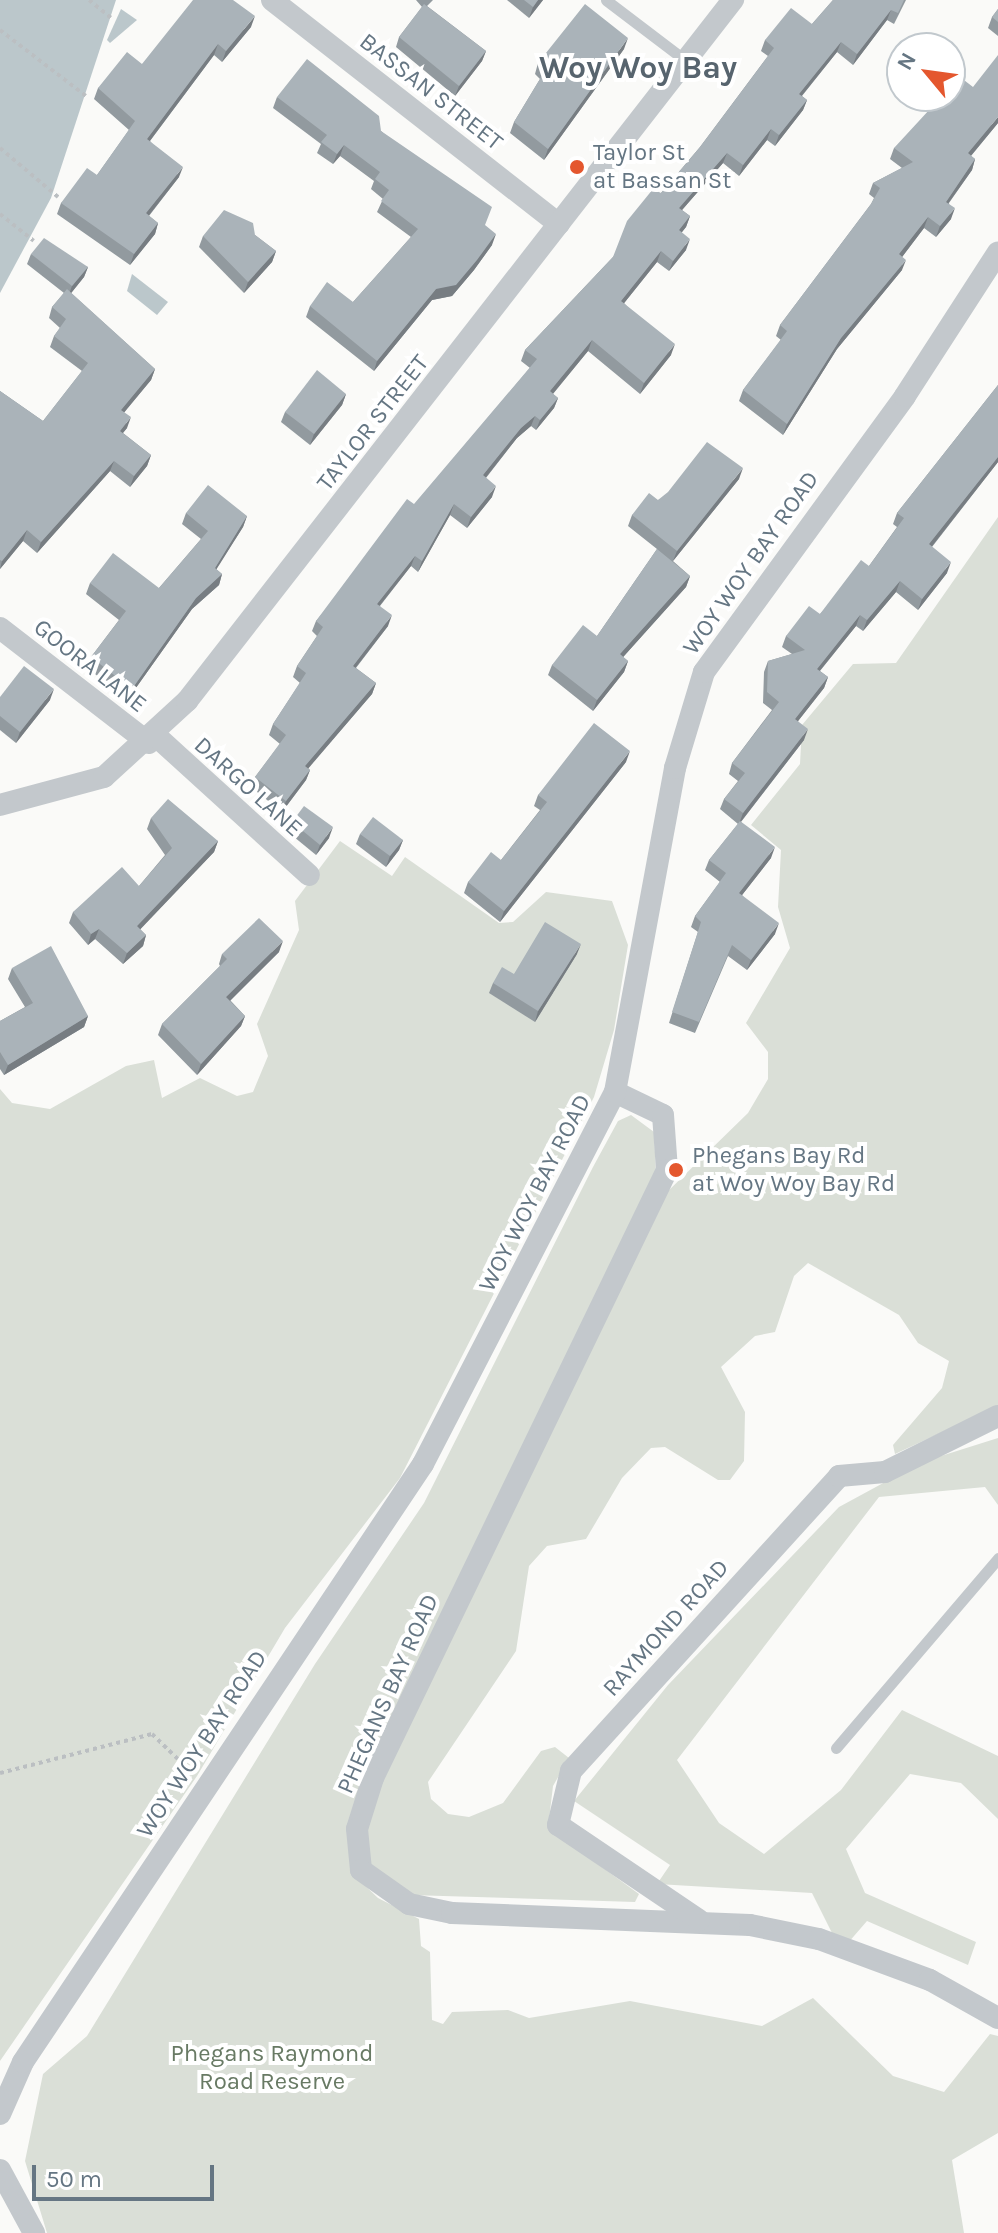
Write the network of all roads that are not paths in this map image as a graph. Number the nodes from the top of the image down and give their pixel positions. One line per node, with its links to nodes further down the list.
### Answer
1 (272, 0): 5 (street, BASSAN STREET)
2 (606, 0): 4 (lane)
3 (733, 0): 4 (street, TAYLOR STREET)
4 (686, 61): 5 (street, TAYLOR STREET)
5 (559, 224): 8 (street, TAYLOR STREET)
6 (998, 252): 11 (street, WOY WOY BAY ROAD)
7 (0, 628): 8 (street, GOORA LANE)
8 (152, 739): 9 (street, TAYLOR STREET); 10 (street, DARGO LANE)
9 (0, 805)
10 (309, 875)
11 (615, 1092): 15 (street, PHEGANS BAY ROAD); 17 (street, WOY WOY BAY ROAD)
12 (998, 1416): 15 (street, RAYMOND ROAD)
13 (998, 1558): 14 (lane)
14 (836, 1748)
15 (703, 1923): 16 (street, PHEGANS BAY ROAD)
16 (998, 2018)
17 (0, 2114)
18 (0, 2170): 19 (street)
19 (34, 2233)

